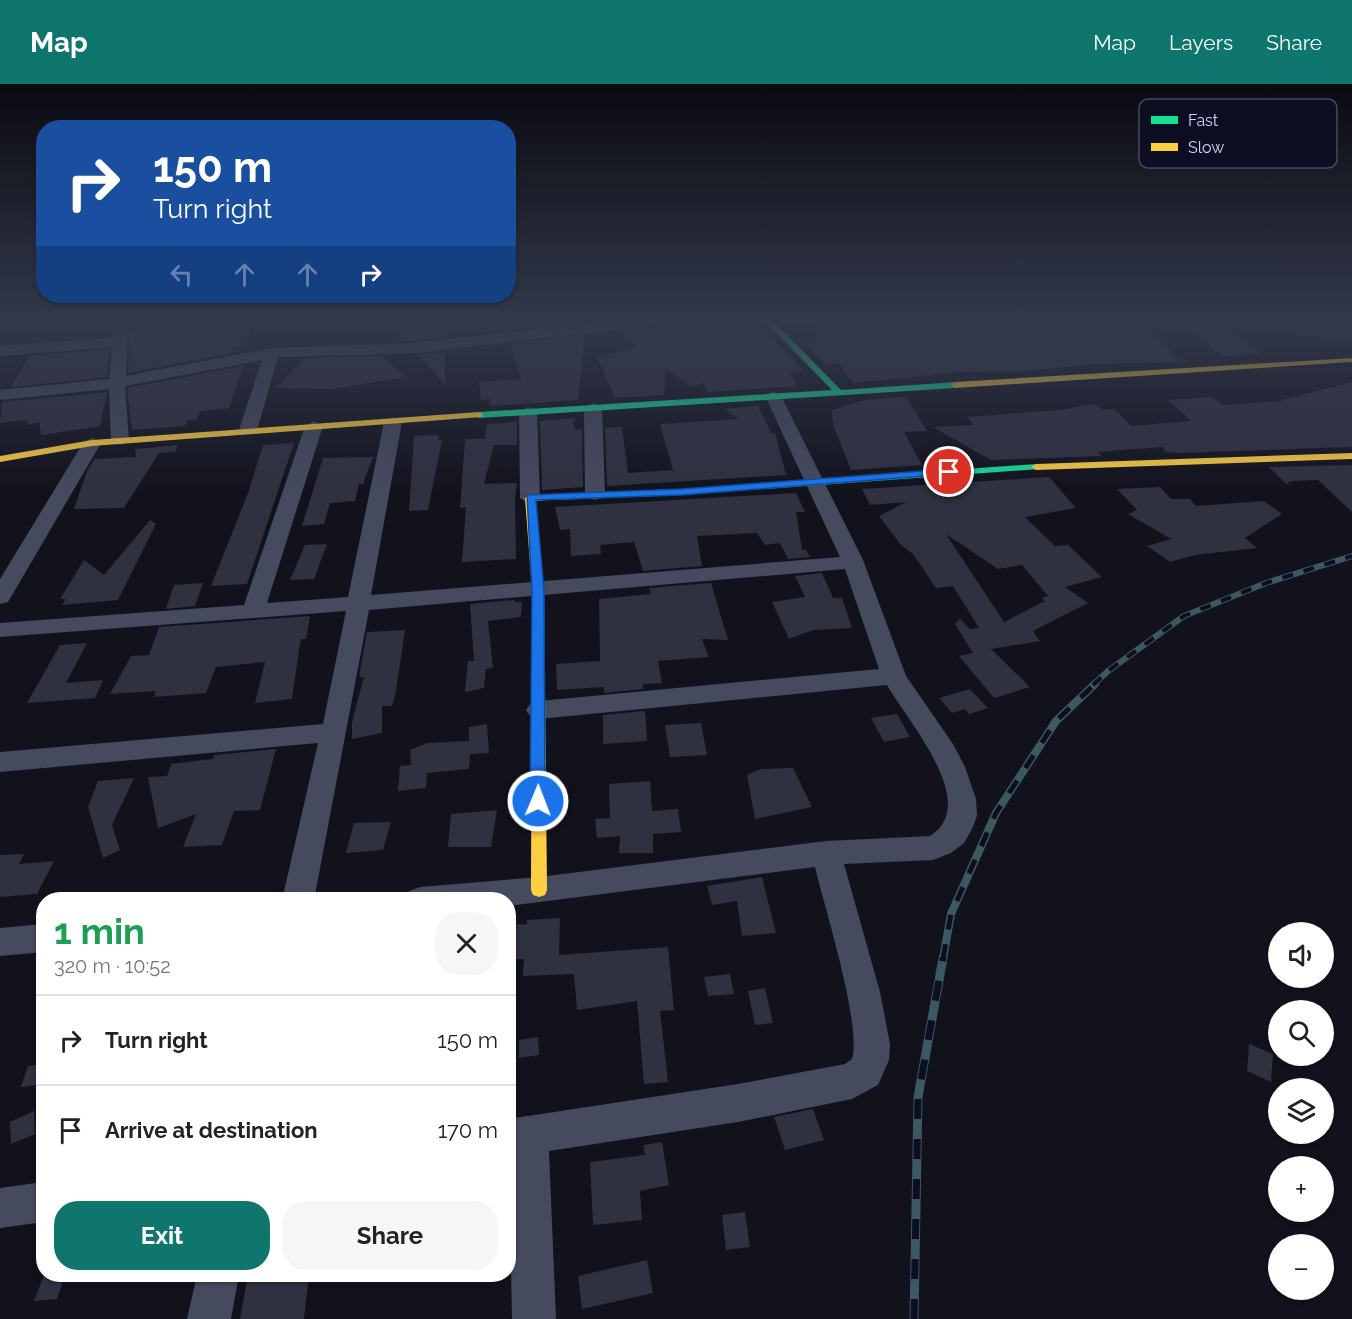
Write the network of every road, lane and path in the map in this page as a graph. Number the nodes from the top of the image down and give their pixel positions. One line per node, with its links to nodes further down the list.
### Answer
1 (118, 377): 6 (street)
2 (150, 377): 6 (street)
3 (265, 377): 14 (street)
4 (824, 377): 7 (street)
5 (1094, 377): 7 (street)
6 (117, 383): 8 (street); 15 (street)
7 (840, 393): 9 (street)
8 (0, 394)
9 (773, 396): 10 (street); 19 (street)
10 (593, 408): 11 (street); 20 (street)
11 (528, 412): 12 (street); 21 (street)
12 (393, 422): 13 (street); 25 (street)
13 (314, 426): 14 (street); 26 (street)
14 (248, 430): 15 (street)
15 (120, 440): 16 (street)
16 (92, 443): 18 (street); 24 (street)
17 (1352, 456): 19 (street)
18 (0, 459)
19 (814, 481): 20 (street); 22 (street)
20 (595, 494): 21 (street)
21 (530, 498): 23 (street)
22 (852, 562): 23 (street); 28 (street)
23 (538, 590): 25 (street); 29 (street)
24 (0, 597)
25 (357, 603): 26 (street); 30 (street)
26 (253, 611): 27 (street)
27 (0, 630)
28 (894, 676): 29 (street); 32 (street)
29 (539, 710): 33 (street)
30 (334, 732): 31 (street); 34 (street)
31 (0, 762)
32 (826, 853): 33 (street); 38 (street)
33 (539, 890): 35 (street)
34 (300, 892)
35 (515, 892)
36 (36, 939): 37 (street)
37 (0, 942)
38 (519, 1136): 43 (street)
39 (36, 1204): 40 (street)
40 (0, 1208)
41 (216, 1282): 42 (street)
42 (208, 1319)
43 (534, 1319)

